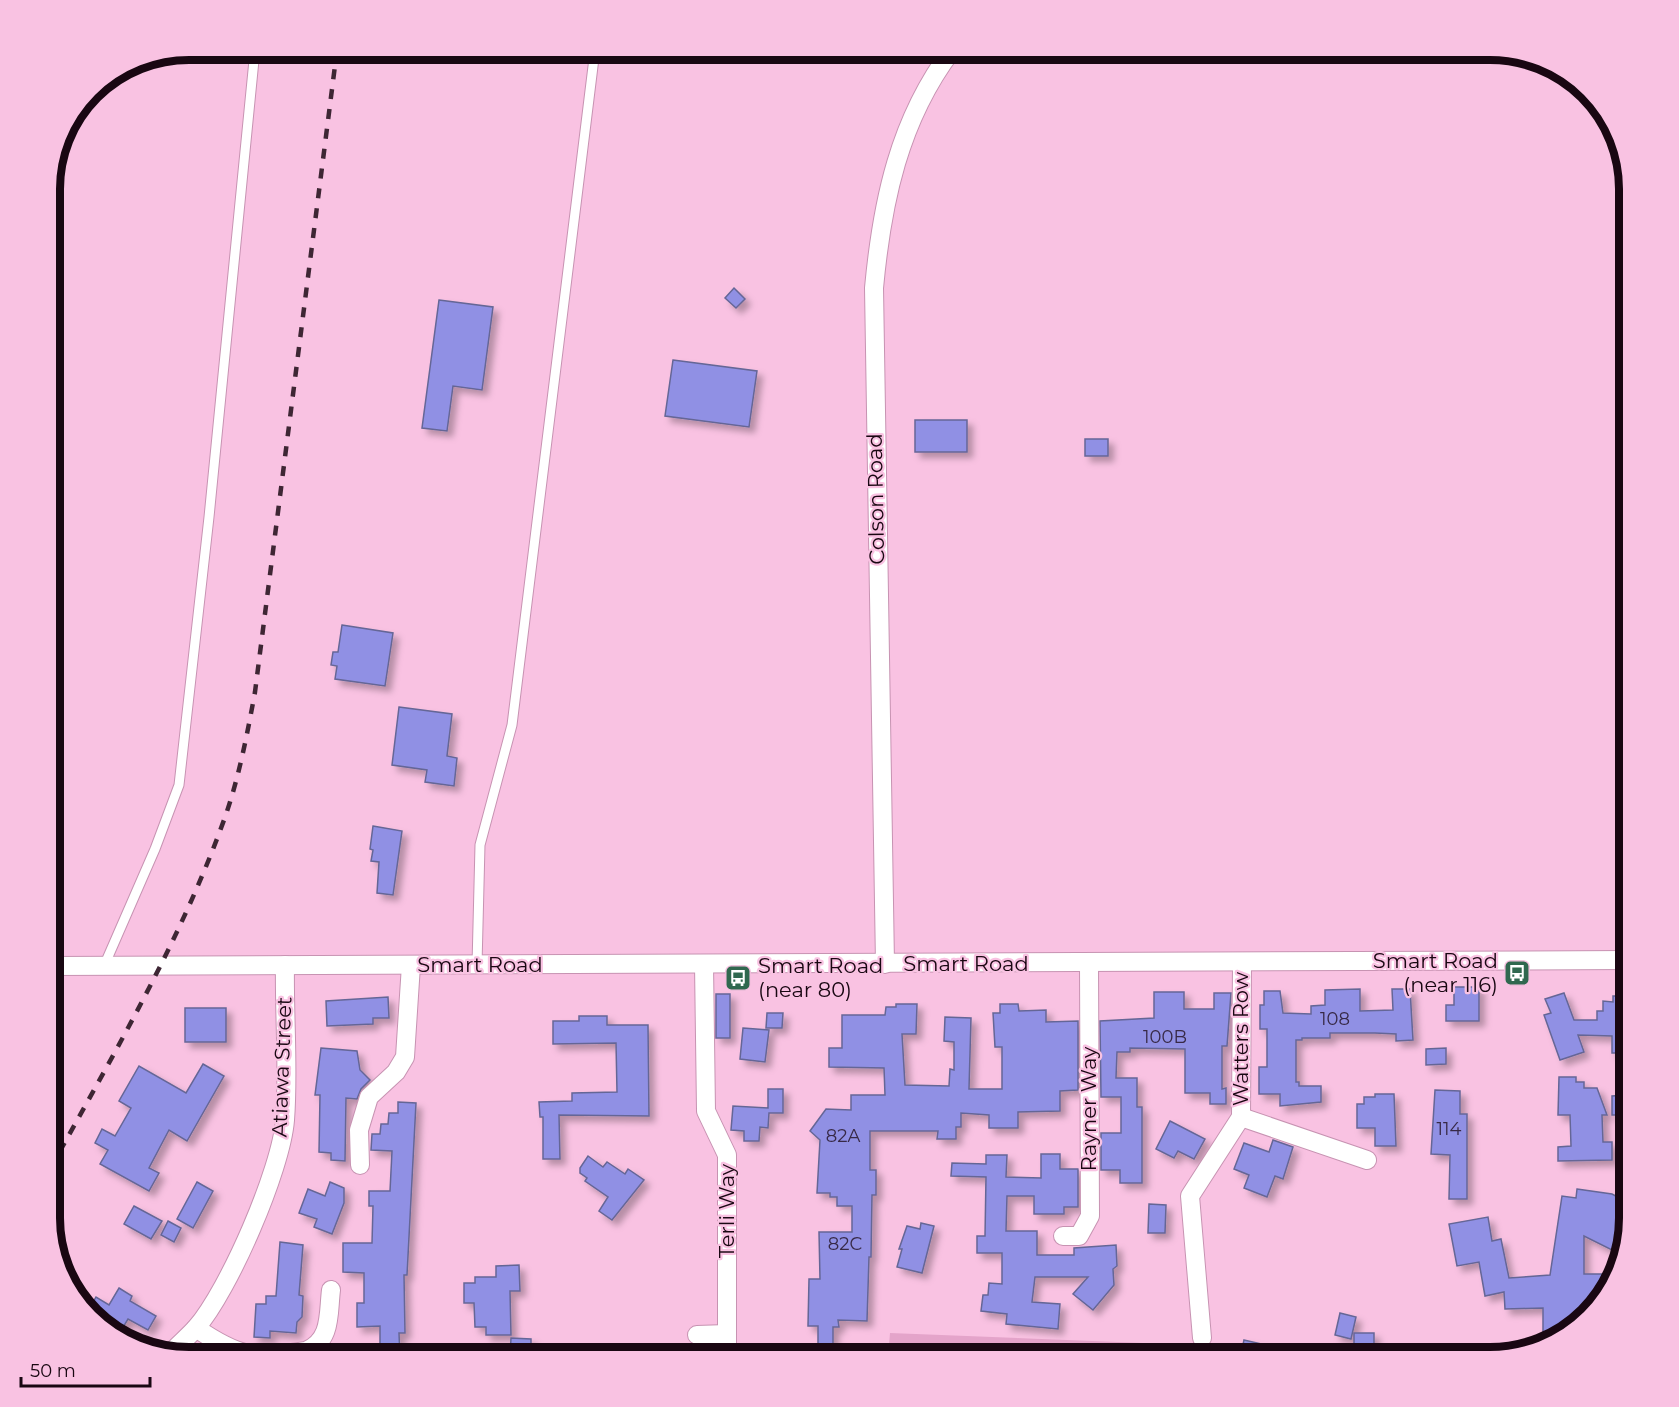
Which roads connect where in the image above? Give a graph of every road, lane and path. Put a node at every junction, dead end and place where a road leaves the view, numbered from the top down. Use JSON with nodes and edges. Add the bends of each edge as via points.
{"nodes":[{"id":1,"x":254,"y":60,"type":"edge"},
{"id":2,"x":594,"y":60,"type":"edge"},
{"id":3,"x":945,"y":60,"type":"edge"},
{"id":4,"x":1619,"y":960,"type":"edge"},
{"id":5,"x":1242,"y":962,"type":"junction"},
{"id":6,"x":1089,"y":963,"type":"junction"},
{"id":7,"x":477,"y":964,"type":"junction"},
{"id":8,"x":704,"y":964,"type":"junction"},
{"id":9,"x":885,"y":964,"type":"junction"},
{"id":10,"x":285,"y":965,"type":"junction"},
{"id":11,"x":60,"y":966,"type":"edge"},
{"id":12,"x":104,"y":966,"type":"junction"},
{"id":13,"x":411,"y":966,"type":"junction"},
{"id":14,"x":1241,"y":1117,"type":"junction"},
{"id":15,"x":1367,"y":1160,"type":"dead end"},
{"id":16,"x":360,"y":1165,"type":"dead end"},
{"id":17,"x":1064,"y":1236,"type":"dead end"},
{"id":18,"x":331,"y":1290,"type":"dead end"},
{"id":19,"x":196,"y":1328,"type":"junction"},
{"id":20,"x":727,"y":1334,"type":"junction"},
{"id":21,"x":697,"y":1335,"type":"dead end"},
{"id":22,"x":1202,"y":1338,"type":"dead end"},
{"id":23,"x":177,"y":1347,"type":"edge"},
{"id":24,"x":224,"y":1347,"type":"edge"},
{"id":25,"x":316,"y":1347,"type":"edge"},
{"id":26,"x":727,"y":1347,"type":"edge"}],
"edges":[{"from":1,"to":12,"type":"lane","via":[[179,785]]},
{"from":2,"to":7,"type":"lane","via":[[512,724],[480,845]]},
{"from":3,"to":9,"type":"street","name":"Colson Road","via":[[924,93],[896,160],[885,201],[874,288]]},
{"from":4,"to":5,"type":"street","name":"Smart Road"},
{"from":5,"to":6,"type":"street","name":"Smart Road"},
{"from":5,"to":14,"type":"street","name":"Watters Row"},
{"from":6,"to":9,"type":"street","name":"Smart Road"},
{"from":6,"to":17,"type":"street","name":"Rayner Way","via":[[1090,1216],[1079,1236]]},
{"from":7,"to":8,"type":"street","name":"Smart Road"},
{"from":7,"to":13,"type":"street","name":"Smart Road"},
{"from":8,"to":9,"type":"street","name":"Smart Road"},
{"from":8,"to":20,"type":"street","name":"Terli Way","via":[[706,1111],[727,1155]]},
{"from":10,"to":12,"type":"street","name":"Smart Road"},
{"from":10,"to":13,"type":"street","name":"Smart Road"},
{"from":10,"to":19,"type":"street","name":"Atiawa Street","via":[[285,1120],[280,1146],[249,1232],[226,1280]]},
{"from":11,"to":12,"type":"street","name":"Smart Road"},
{"from":13,"to":16,"type":"street","via":[[405,1057],[396,1072],[369,1097],[358,1130]]},
{"from":14,"to":15,"type":"street","name":"Watters Row"},
{"from":14,"to":22,"type":"street","name":"Watters Row","via":[[1190,1196]]},
{"from":18,"to":25,"type":"street","via":[[327,1334]]},
{"from":19,"to":23,"type":"street","name":"Atiawa Street"},
{"from":19,"to":24,"type":"street"},
{"from":20,"to":21,"type":"street"},
{"from":20,"to":26,"type":"street","name":"Terli Way"}]}
